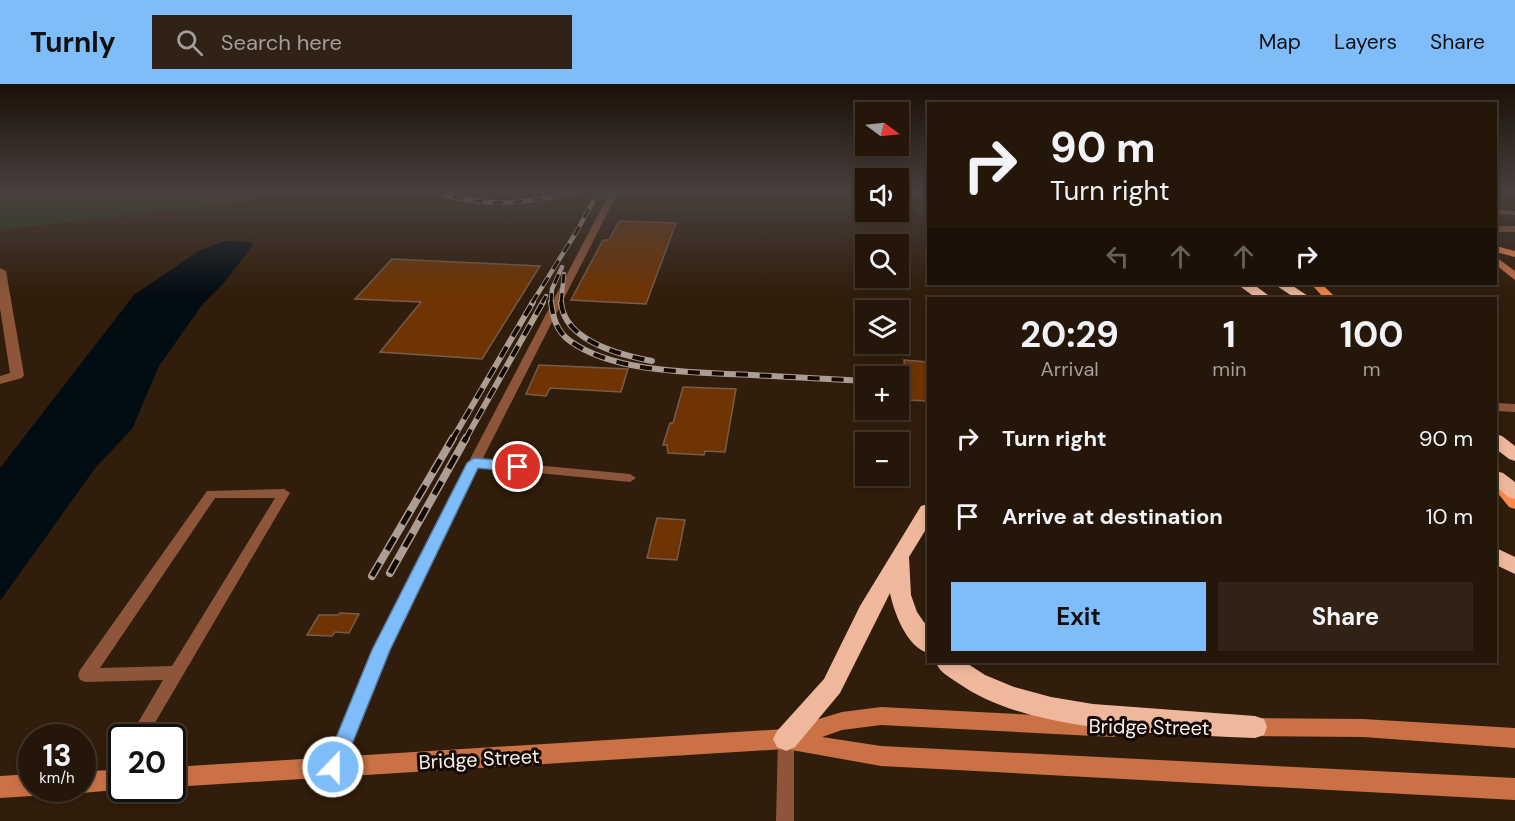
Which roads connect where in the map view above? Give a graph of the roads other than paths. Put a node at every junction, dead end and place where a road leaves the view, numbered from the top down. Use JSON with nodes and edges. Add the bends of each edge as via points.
{"nodes":[{"id":1,"x":596,"y":226,"type":"edge"},
{"id":2,"x":1497,"y":229,"type":"edge"},
{"id":3,"x":1515,"y":229,"type":"edge"},
{"id":4,"x":1497,"y":239,"type":"edge"},
{"id":5,"x":1515,"y":244,"type":"edge"},
{"id":6,"x":1497,"y":249,"type":"edge"},
{"id":7,"x":1515,"y":255,"type":"edge"},
{"id":8,"x":1497,"y":261,"type":"edge"},
{"id":9,"x":0,"y":271,"type":"edge"},
{"id":10,"x":1515,"y":277,"type":"edge"},
{"id":11,"x":1246,"y":285,"type":"edge"},
{"id":12,"x":1283,"y":285,"type":"edge"},
{"id":13,"x":1317,"y":285,"type":"edge"},
{"id":14,"x":1264,"y":297,"type":"edge"},
{"id":15,"x":1302,"y":297,"type":"edge"},
{"id":16,"x":1329,"y":297,"type":"edge"},
{"id":17,"x":0,"y":380,"type":"edge"},
{"id":18,"x":1497,"y":407,"type":"edge"},
{"id":19,"x":1515,"y":408,"type":"edge"},
{"id":20,"x":1497,"y":441,"type":"edge"},
{"id":21,"x":1515,"y":455,"type":"edge"},
{"id":22,"x":474,"y":463,"type":"junction"},
{"id":23,"x":630,"y":478,"type":"dead end"},
{"id":24,"x":1497,"y":478,"type":"edge"},
{"id":25,"x":1497,"y":483,"type":"edge"},
{"id":26,"x":1515,"y":492,"type":"edge"},
{"id":27,"x":1515,"y":503,"type":"edge"},
{"id":28,"x":927,"y":513,"type":"edge"},
{"id":29,"x":901,"y":553,"type":"junction"},
{"id":30,"x":1497,"y":557,"type":"edge"},
{"id":31,"x":1515,"y":566,"type":"edge"},
{"id":32,"x":927,"y":643,"type":"edge"},
{"id":33,"x":948,"y":663,"type":"edge"},
{"id":34,"x":176,"y":674,"type":"junction"},
{"id":35,"x":146,"y":724,"type":"edge"},
{"id":36,"x":1255,"y":727,"type":"junction"},
{"id":37,"x":1515,"y":736,"type":"edge"},
{"id":38,"x":786,"y":739,"type":"junction"},
{"id":39,"x":333,"y":767,"type":"junction"},
{"id":40,"x":186,"y":776,"type":"edge"},
{"id":41,"x":1515,"y":789,"type":"edge"},
{"id":42,"x":785,"y":821,"type":"edge"}],
"edges":[{"from":1,"to":22,"type":"lane"},
{"from":2,"to":3,"type":"street"},
{"from":4,"to":5,"type":"main road"},
{"from":6,"to":7,"type":"main road"},
{"from":8,"to":10,"type":"main road"},
{"from":9,"to":17,"type":"street","via":[[17,375]]},
{"from":11,"to":14,"type":"highway"},
{"from":12,"to":15,"type":"highway"},
{"from":13,"to":16,"type":"main road"},
{"from":18,"to":19,"type":"street"},
{"from":20,"to":21,"type":"highway"},
{"from":22,"to":23,"type":"lane"},
{"from":22,"to":39,"type":"lane","via":[[381,650]]},
{"from":24,"to":26,"type":"highway"},
{"from":25,"to":27,"type":"main road"},
{"from":28,"to":29,"type":"highway"},
{"from":29,"to":32,"type":"highway","via":[[898,578],[904,612]]},
{"from":29,"to":38,"type":"highway","via":[[832,686]]},
{"from":30,"to":31,"type":"highway"},
{"from":33,"to":36,"type":"highway","via":[[1001,694],[1060,710],[1135,720]]},
{"from":34,"to":34,"type":"lane","via":[[212,613],[284,493],[212,494],[86,675]]},
{"from":34,"to":35,"type":"lane"},
{"from":36,"to":37,"type":"main road","name":"Bridge Street"},
{"from":36,"to":38,"type":"main road","name":"Bridge Street","via":[[1132,729],[881,716],[842,721]]},
{"from":38,"to":39,"type":"main road","name":"Bridge Street"},
{"from":38,"to":41,"type":"main road","name":"Bridge Street","via":[[881,756]]},
{"from":38,"to":42,"type":"lane"},
{"from":39,"to":40,"type":"main road","name":"Bridge Street"}]}
